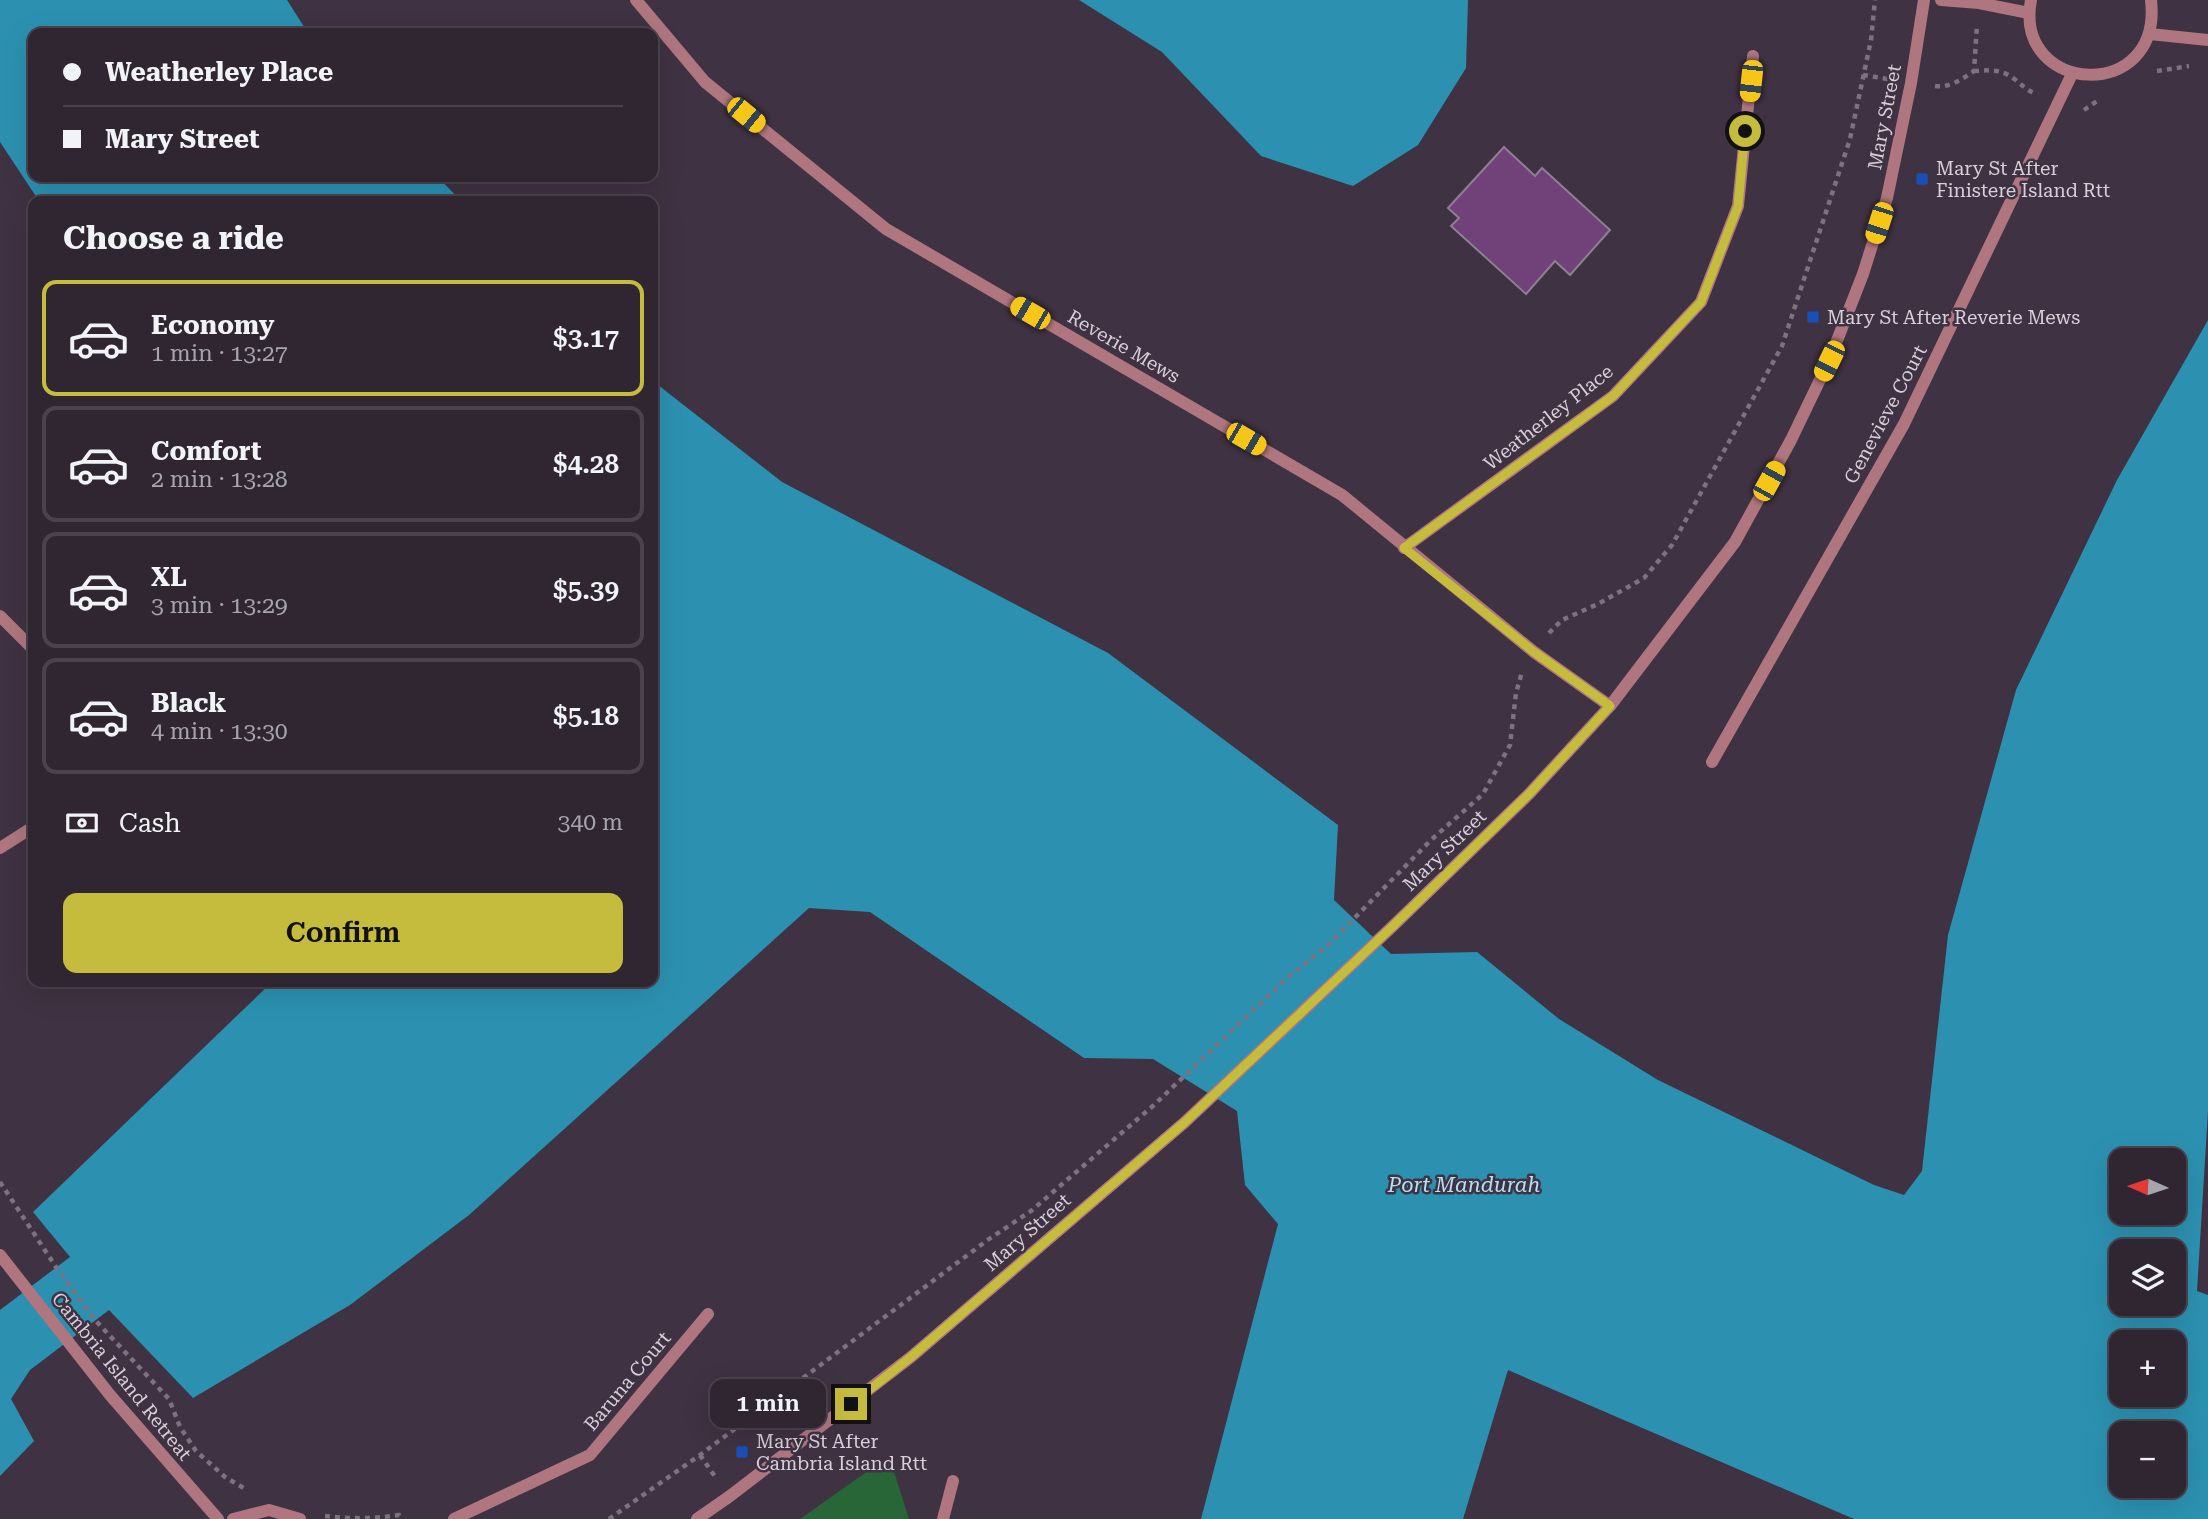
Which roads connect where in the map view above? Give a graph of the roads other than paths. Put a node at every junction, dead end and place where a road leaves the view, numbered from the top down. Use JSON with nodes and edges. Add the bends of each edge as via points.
{"nodes":[{"id":1,"x":636,"y":0,"type":"edge"},
{"id":2,"x":1924,"y":0,"type":"edge"},
{"id":3,"x":1941,"y":0,"type":"edge"},
{"id":4,"x":2151,"y":0,"type":"edge"},
{"id":5,"x":2030,"y":6,"type":"edge"},
{"id":6,"x":2150,"y":34,"type":"junction"},
{"id":7,"x":2208,"y":40,"type":"edge"},
{"id":8,"x":1753,"y":56,"type":"dead end"},
{"id":9,"x":2072,"y":74,"type":"junction"},
{"id":10,"x":1404,"y":548,"type":"junction"},
{"id":11,"x":0,"y":616,"type":"edge"},
{"id":12,"x":28,"y":644,"type":"edge"},
{"id":13,"x":1610,"y":706,"type":"junction"},
{"id":14,"x":1712,"y":762,"type":"dead end"},
{"id":15,"x":28,"y":830,"type":"edge"},
{"id":16,"x":0,"y":848,"type":"edge"},
{"id":17,"x":0,"y":1255,"type":"edge"},
{"id":18,"x":708,"y":1314,"type":"dead end"},
{"id":19,"x":953,"y":1481,"type":"dead end"},
{"id":20,"x":218,"y":1519,"type":"edge"},
{"id":21,"x":233,"y":1519,"type":"edge"},
{"id":22,"x":300,"y":1519,"type":"edge"},
{"id":23,"x":454,"y":1519,"type":"edge"},
{"id":24,"x":697,"y":1519,"type":"edge"},
{"id":25,"x":943,"y":1519,"type":"edge"}],
"edges":[{"from":1,"to":10,"type":"street","name":"Reverie Mews","via":[[705,82],[886,229],[1342,495]]},
{"from":2,"to":13,"type":"street","name":"Mary Street","via":[[1886,198],[1829,361],[1735,542]]},
{"from":3,"to":5,"type":"street"},
{"from":4,"to":6,"type":"street"},
{"from":5,"to":9,"type":"street","via":[[2038,48]]},
{"from":6,"to":7,"type":"street"},
{"from":6,"to":9,"type":"street","via":[[2139,53],[2117,70],[2097,76]]},
{"from":8,"to":10,"type":"street","name":"Weatherley Place","via":[[1738,206],[1701,302],[1613,396]]},
{"from":9,"to":14,"type":"street","name":"Genevieve Court","via":[[1905,425]]},
{"from":10,"to":13,"type":"street","name":"Reverie Mews"},
{"from":11,"to":12,"type":"street"},
{"from":13,"to":24,"type":"street","name":"Mary Street","via":[[1529,794],[1185,1122],[911,1357]]},
{"from":15,"to":16,"type":"street"},
{"from":17,"to":20,"type":"street","name":"Cambria Island Retreat","via":[[110,1395]]},
{"from":18,"to":23,"type":"street","name":"Baruna Court","via":[[590,1455]]},
{"from":19,"to":25,"type":"street"},
{"from":21,"to":22,"type":"street","via":[[269,1510]]}]}
